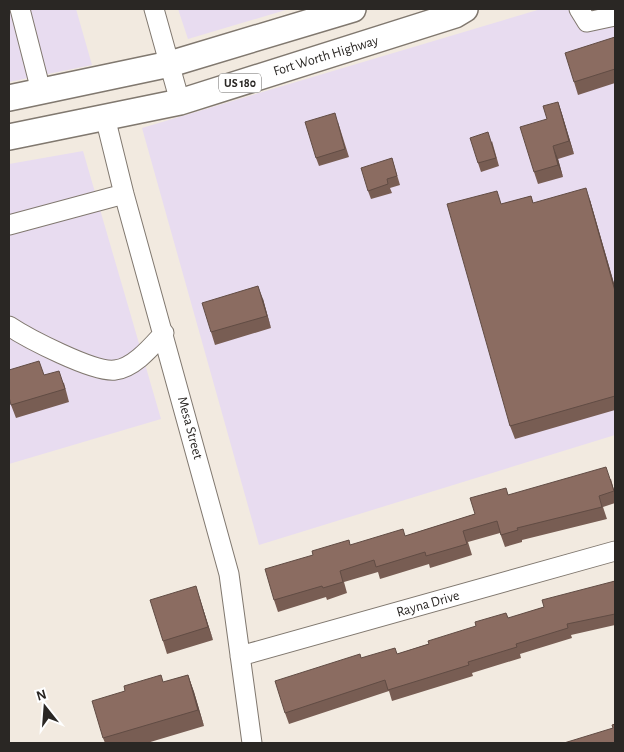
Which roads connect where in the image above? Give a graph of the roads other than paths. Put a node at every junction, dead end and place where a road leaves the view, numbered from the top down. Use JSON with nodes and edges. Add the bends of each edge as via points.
{"nodes":[{"id":1,"x":20,"y":9,"type":"edge"},
{"id":2,"x":154,"y":9,"type":"edge"},
{"id":3,"x":354,"y":9,"type":"edge"},
{"id":4,"x":465,"y":9,"type":"edge"},
{"id":5,"x":579,"y":9,"type":"edge"},
{"id":6,"x":615,"y":16,"type":"edge"},
{"id":7,"x":170,"y":64,"type":"junction"},
{"id":8,"x":41,"y":92,"type":"junction"},
{"id":9,"x":9,"y":98,"type":"edge"},
{"id":10,"x":180,"y":102,"type":"junction"},
{"id":11,"x":105,"y":118,"type":"junction"},
{"id":12,"x":9,"y":137,"type":"edge"},
{"id":13,"x":124,"y":194,"type":"junction"},
{"id":14,"x":9,"y":225,"type":"edge"},
{"id":15,"x":9,"y":326,"type":"edge"},
{"id":16,"x":164,"y":334,"type":"junction"},
{"id":17,"x":615,"y":551,"type":"edge"},
{"id":18,"x":240,"y":656,"type":"junction"},
{"id":19,"x":252,"y":743,"type":"edge"}],
"edges":[{"from":1,"to":8,"type":"street"},
{"from":2,"to":7,"type":"street"},
{"from":3,"to":7,"type":"main road"},
{"from":4,"to":10,"type":"main road","name":"Fort Worth Highway","number":"US 180","via":[[455,15]]},
{"from":5,"to":6,"type":"street","via":[[587,22]]},
{"from":7,"to":8,"type":"main road"},
{"from":7,"to":10,"type":"street"},
{"from":8,"to":9,"type":"main road"},
{"from":10,"to":11,"type":"main road","name":"Fort Worth Highway","number":"US 180"},
{"from":11,"to":12,"type":"main road","name":"Fort Worth Highway","number":"US 180"},
{"from":11,"to":13,"type":"street","name":"Mesa Street"},
{"from":13,"to":14,"type":"street"},
{"from":13,"to":16,"type":"street","name":"Mesa Street"},
{"from":15,"to":16,"type":"street","via":[[66,355],[95,367],[115,370],[140,358]]},
{"from":16,"to":18,"type":"street","name":"Mesa Street","via":[[229,574]]},
{"from":17,"to":18,"type":"street","name":"Rayna Drive"},
{"from":18,"to":19,"type":"street","name":"Mesa Street"}]}
